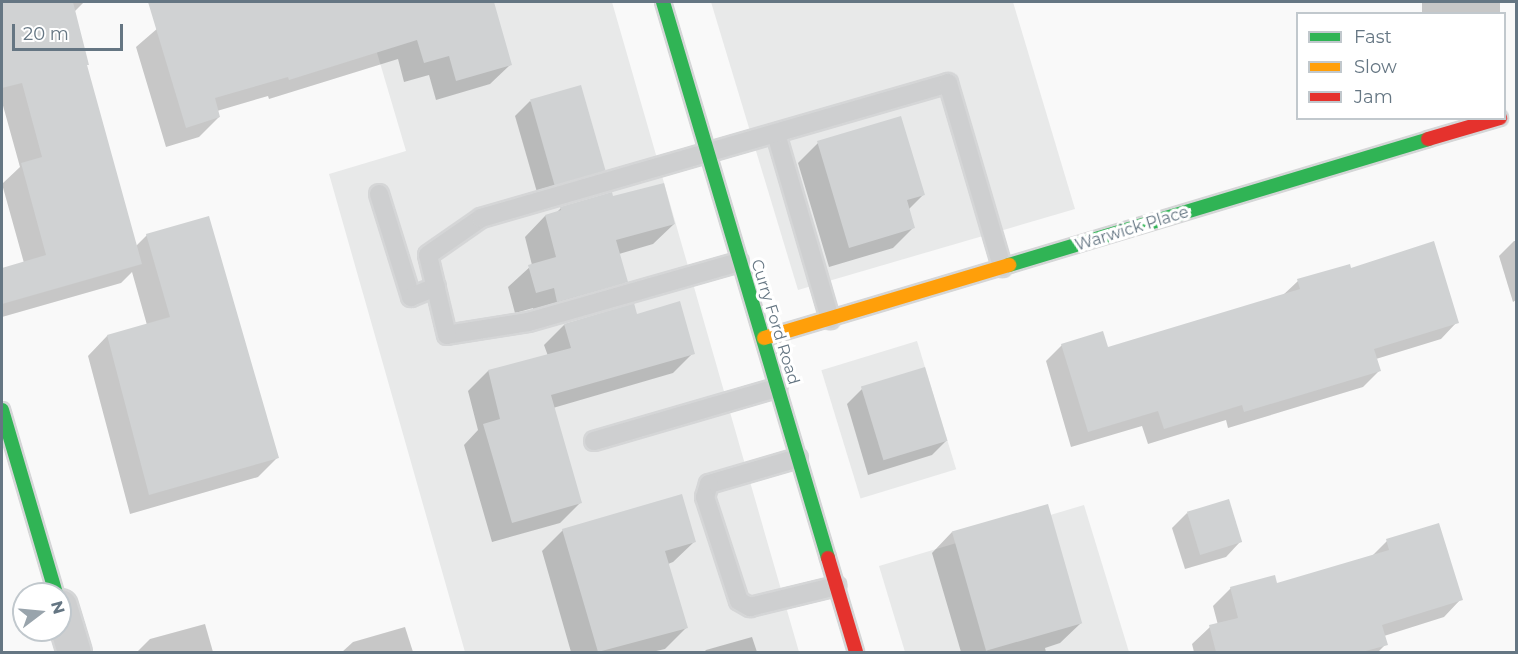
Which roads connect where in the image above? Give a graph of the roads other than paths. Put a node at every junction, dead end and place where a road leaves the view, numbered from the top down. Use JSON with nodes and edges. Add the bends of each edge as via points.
{"nodes":[{"id":1,"x":663,"y":2,"type":"edge"},
{"id":2,"x":1495,"y":120,"type":"edge"},
{"id":3,"x":776,"y":134,"type":"junction"},
{"id":4,"x":709,"y":154,"type":"junction"},
{"id":5,"x":379,"y":194,"type":"dead end"},
{"id":6,"x":739,"y":262,"type":"junction"},
{"id":7,"x":1002,"y":267,"type":"junction"},
{"id":8,"x":436,"y":287,"type":"junction"},
{"id":9,"x":830,"y":319,"type":"junction"},
{"id":10,"x":764,"y":339,"type":"junction"},
{"id":11,"x":777,"y":388,"type":"junction"},
{"id":12,"x":2,"y":410,"type":"edge"},
{"id":13,"x":594,"y":441,"type":"dead end"},
{"id":14,"x":798,"y":458,"type":"junction"},
{"id":15,"x":52,"y":582,"type":"edge"},
{"id":16,"x":836,"y":586,"type":"junction"},
{"id":17,"x":856,"y":652,"type":"edge"}],
"edges":[{"from":1,"to":4,"type":"street","name":"Curry Ford Road"},
{"from":2,"to":7,"type":"street","name":"Warwick Place"},
{"from":3,"to":4,"type":"lane"},
{"from":3,"to":7,"type":"lane","via":[[948,83]]},
{"from":3,"to":9,"type":"lane"},
{"from":4,"to":6,"type":"street","name":"Curry Ford Road"},
{"from":4,"to":8,"type":"lane","via":[[481,218],[428,255]]},
{"from":5,"to":8,"type":"lane","via":[[411,297]]},
{"from":6,"to":8,"type":"lane","via":[[528,322],[447,335]]},
{"from":6,"to":10,"type":"street","name":"Curry Ford Road"},
{"from":7,"to":9,"type":"street","name":"Warwick Place"},
{"from":9,"to":10,"type":"street","name":"Warwick Place"},
{"from":10,"to":11,"type":"street","name":"Curry Ford Road"},
{"from":11,"to":13,"type":"lane"},
{"from":11,"to":14,"type":"street","name":"Curry Ford Road"},
{"from":12,"to":15,"type":"street"},
{"from":14,"to":16,"type":"street","name":"Curry Ford Road"},
{"from":14,"to":16,"type":"lane","via":[[709,484],[705,497],[739,601],[750,607]]},
{"from":16,"to":17,"type":"street","name":"Curry Ford Road"}]}
